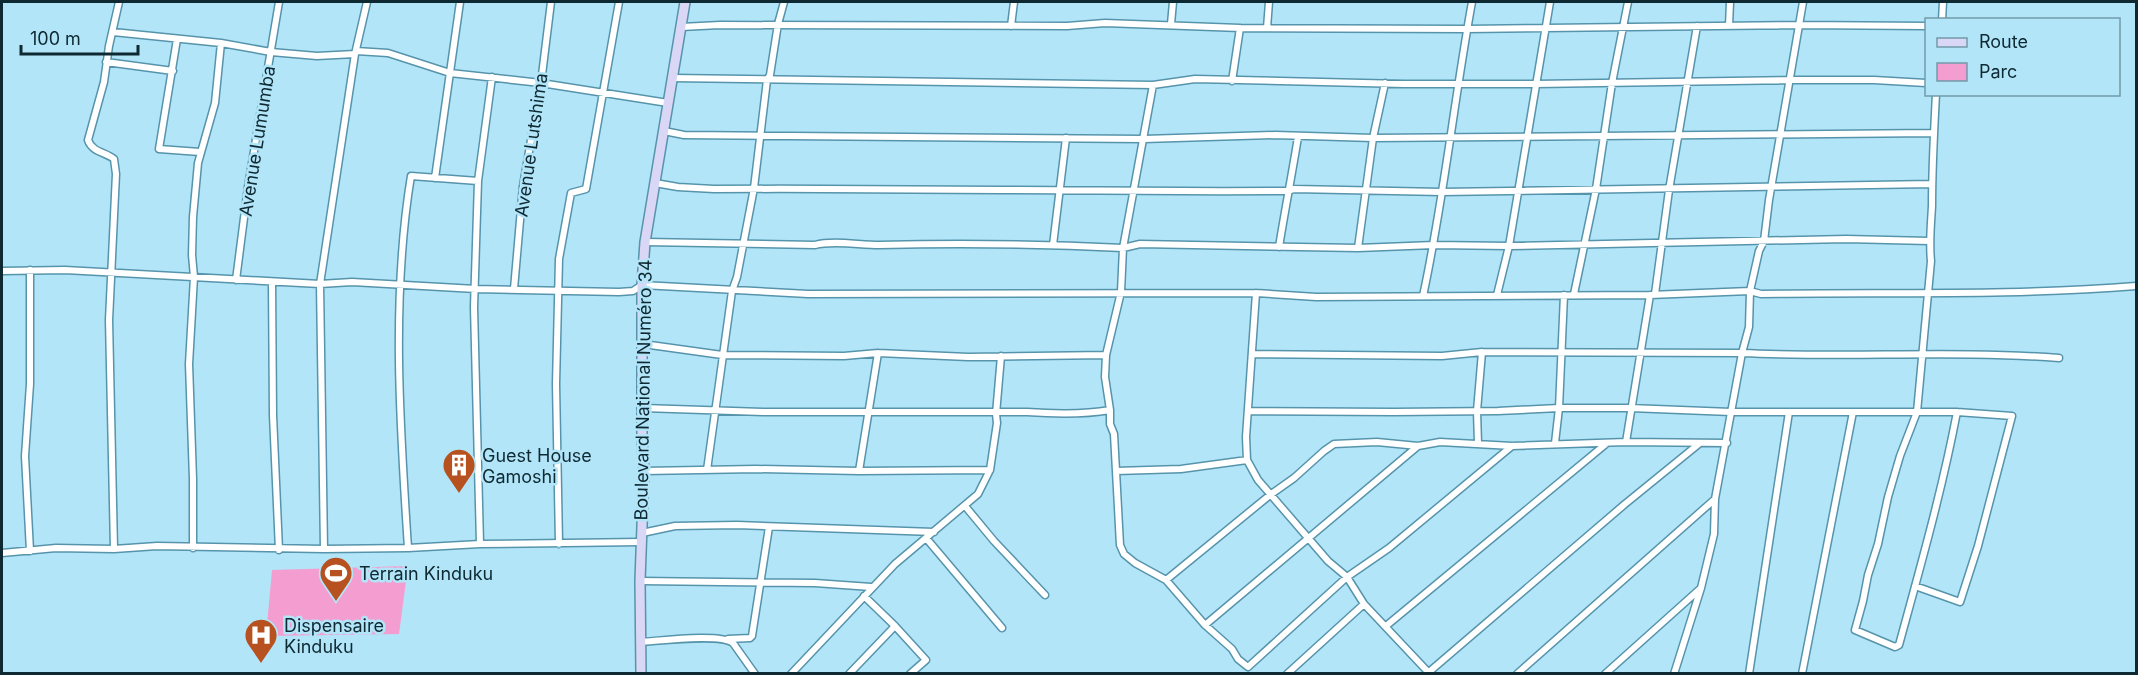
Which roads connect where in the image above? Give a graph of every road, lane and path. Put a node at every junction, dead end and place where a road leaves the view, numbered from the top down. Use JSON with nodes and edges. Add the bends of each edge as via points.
{"nodes":[{"id":1,"x":119,"y":2,"type":"edge"},
{"id":2,"x":279,"y":2,"type":"edge"},
{"id":3,"x":367,"y":2,"type":"edge"},
{"id":4,"x":460,"y":2,"type":"edge"},
{"id":5,"x":551,"y":2,"type":"edge"},
{"id":6,"x":619,"y":2,"type":"edge"},
{"id":7,"x":685,"y":2,"type":"edge"},
{"id":8,"x":784,"y":2,"type":"edge"},
{"id":9,"x":1014,"y":2,"type":"edge"},
{"id":10,"x":1173,"y":2,"type":"edge"},
{"id":11,"x":1269,"y":2,"type":"edge"},
{"id":12,"x":1472,"y":2,"type":"edge"},
{"id":13,"x":1550,"y":2,"type":"edge"},
{"id":14,"x":1628,"y":2,"type":"edge"},
{"id":15,"x":1730,"y":2,"type":"edge"},
{"id":16,"x":1803,"y":2,"type":"edge"},
{"id":17,"x":1943,"y":2,"type":"edge"},
{"id":18,"x":1942,"y":18,"type":"edge"},
{"id":19,"x":778,"y":24,"type":"junction"},
{"id":20,"x":1171,"y":24,"type":"junction"},
{"id":21,"x":1800,"y":24,"type":"junction"},
{"id":22,"x":1011,"y":26,"type":"junction"},
{"id":23,"x":1697,"y":26,"type":"junction"},
{"id":24,"x":1729,"y":26,"type":"junction"},
{"id":25,"x":1925,"y":26,"type":"edge"},
{"id":26,"x":681,"y":27,"type":"junction"},
{"id":27,"x":1624,"y":27,"type":"junction"},
{"id":28,"x":1239,"y":28,"type":"junction"},
{"id":29,"x":1267,"y":28,"type":"junction"},
{"id":30,"x":1546,"y":28,"type":"junction"},
{"id":31,"x":1467,"y":29,"type":"junction"},
{"id":32,"x":113,"y":32,"type":"junction"},
{"id":33,"x":177,"y":39,"type":"junction"},
{"id":34,"x":221,"y":43,"type":"junction"},
{"id":35,"x":271,"y":52,"type":"junction"},
{"id":36,"x":356,"y":52,"type":"junction"},
{"id":37,"x":106,"y":62,"type":"junction"},
{"id":38,"x":172,"y":71,"type":"junction"},
{"id":39,"x":450,"y":73,"type":"junction"},
{"id":40,"x":492,"y":77,"type":"junction"},
{"id":41,"x":672,"y":78,"type":"junction"},
{"id":42,"x":767,"y":80,"type":"junction"},
{"id":43,"x":1791,"y":80,"type":"junction"},
{"id":44,"x":1232,"y":81,"type":"junction"},
{"id":45,"x":1688,"y":81,"type":"junction"},
{"id":46,"x":541,"y":83,"type":"junction"},
{"id":47,"x":1385,"y":83,"type":"junction"},
{"id":48,"x":1612,"y":83,"type":"junction"},
{"id":49,"x":1925,"y":83,"type":"edge"},
{"id":50,"x":1458,"y":84,"type":"junction"},
{"id":51,"x":1536,"y":84,"type":"junction"},
{"id":52,"x":1153,"y":85,"type":"junction"},
{"id":53,"x":603,"y":94,"type":"junction"},
{"id":54,"x":1936,"y":96,"type":"edge"},
{"id":55,"x":669,"y":103,"type":"junction"},
{"id":56,"x":664,"y":131,"type":"junction"},
{"id":57,"x":1934,"y":133,"type":"junction"},
{"id":58,"x":1679,"y":135,"type":"junction"},
{"id":59,"x":1780,"y":135,"type":"junction"},
{"id":60,"x":760,"y":136,"type":"junction"},
{"id":61,"x":1605,"y":136,"type":"junction"},
{"id":62,"x":1298,"y":137,"type":"junction"},
{"id":63,"x":1528,"y":137,"type":"junction"},
{"id":64,"x":1066,"y":138,"type":"junction"},
{"id":65,"x":1373,"y":138,"type":"junction"},
{"id":66,"x":1452,"y":138,"type":"junction"},
{"id":67,"x":1144,"y":139,"type":"junction"},
{"id":68,"x":200,"y":152,"type":"junction"},
{"id":69,"x":435,"y":178,"type":"junction"},
{"id":70,"x":478,"y":181,"type":"junction"},
{"id":71,"x":655,"y":183,"type":"junction"},
{"id":72,"x":1932,"y":184,"type":"junction"},
{"id":73,"x":1771,"y":186,"type":"junction"},
{"id":74,"x":754,"y":189,"type":"junction"},
{"id":75,"x":1596,"y":189,"type":"junction"},
{"id":76,"x":1060,"y":190,"type":"junction"},
{"id":77,"x":1669,"y":190,"type":"junction"},
{"id":78,"x":1134,"y":191,"type":"junction"},
{"id":79,"x":1287,"y":191,"type":"junction"},
{"id":80,"x":1366,"y":191,"type":"junction"},
{"id":81,"x":1518,"y":191,"type":"junction"},
{"id":82,"x":1442,"y":192,"type":"junction"},
{"id":83,"x":1764,"y":241,"type":"junction"},
{"id":84,"x":1929,"y":241,"type":"junction"},
{"id":85,"x":645,"y":242,"type":"junction"},
{"id":86,"x":743,"y":243,"type":"junction"},
{"id":87,"x":1434,"y":244,"type":"junction"},
{"id":88,"x":1583,"y":244,"type":"junction"},
{"id":89,"x":1662,"y":244,"type":"junction"},
{"id":90,"x":1053,"y":245,"type":"junction"},
{"id":91,"x":1509,"y":246,"type":"junction"},
{"id":92,"x":1279,"y":247,"type":"junction"},
{"id":93,"x":1123,"y":248,"type":"junction"},
{"id":94,"x":1358,"y":248,"type":"junction"},
{"id":95,"x":30,"y":270,"type":"junction"},
{"id":96,"x":2,"y":271,"type":"edge"},
{"id":97,"x":112,"y":274,"type":"junction"},
{"id":98,"x":194,"y":277,"type":"junction"},
{"id":99,"x":236,"y":280,"type":"junction"},
{"id":100,"x":273,"y":282,"type":"junction"},
{"id":101,"x":320,"y":284,"type":"junction"},
{"id":102,"x":401,"y":285,"type":"junction"},
{"id":103,"x":642,"y":285,"type":"junction"},
{"id":104,"x":2136,"y":285,"type":"edge"},
{"id":105,"x":476,"y":289,"type":"junction"},
{"id":106,"x":514,"y":289,"type":"junction"},
{"id":107,"x":558,"y":291,"type":"junction"},
{"id":108,"x":732,"y":291,"type":"junction"},
{"id":109,"x":1750,"y":291,"type":"junction"},
{"id":110,"x":1121,"y":292,"type":"junction"},
{"id":111,"x":1256,"y":293,"type":"junction"},
{"id":112,"x":1927,"y":293,"type":"junction"},
{"id":113,"x":1574,"y":294,"type":"junction"},
{"id":114,"x":1497,"y":295,"type":"junction"},
{"id":115,"x":1564,"y":295,"type":"junction"},
{"id":116,"x":1652,"y":295,"type":"junction"},
{"id":117,"x":1423,"y":296,"type":"junction"},
{"id":118,"x":643,"y":344,"type":"junction"},
{"id":119,"x":1482,"y":352,"type":"junction"},
{"id":120,"x":1562,"y":352,"type":"junction"},
{"id":121,"x":878,"y":353,"type":"junction"},
{"id":122,"x":1640,"y":353,"type":"junction"},
{"id":123,"x":1742,"y":353,"type":"junction"},
{"id":124,"x":1253,"y":354,"type":"junction"},
{"id":125,"x":1923,"y":354,"type":"junction"},
{"id":126,"x":1107,"y":355,"type":"junction"},
{"id":127,"x":723,"y":356,"type":"junction"},
{"id":128,"x":1001,"y":356,"type":"junction"},
{"id":129,"x":2059,"y":358,"type":"dead end"},
{"id":130,"x":643,"y":408,"type":"junction"},
{"id":131,"x":1559,"y":408,"type":"junction"},
{"id":132,"x":1630,"y":408,"type":"junction"},
{"id":133,"x":714,"y":410,"type":"junction"},
{"id":134,"x":1110,"y":410,"type":"junction"},
{"id":135,"x":1248,"y":411,"type":"junction"},
{"id":136,"x":1477,"y":411,"type":"junction"},
{"id":137,"x":1731,"y":412,"type":"junction"},
{"id":138,"x":1789,"y":412,"type":"junction"},
{"id":139,"x":1853,"y":412,"type":"junction"},
{"id":140,"x":1917,"y":412,"type":"junction"},
{"id":141,"x":1957,"y":412,"type":"junction"},
{"id":142,"x":867,"y":413,"type":"junction"},
{"id":143,"x":996,"y":414,"type":"junction"},
{"id":144,"x":1607,"y":442,"type":"junction"},
{"id":145,"x":1626,"y":442,"type":"junction"},
{"id":146,"x":1700,"y":442,"type":"junction"},
{"id":147,"x":1555,"y":443,"type":"junction"},
{"id":148,"x":1727,"y":443,"type":"junction"},
{"id":149,"x":1478,"y":444,"type":"junction"},
{"id":150,"x":1418,"y":446,"type":"junction"},
{"id":151,"x":1512,"y":446,"type":"junction"},
{"id":152,"x":1247,"y":460,"type":"junction"},
{"id":153,"x":707,"y":470,"type":"junction"},
{"id":154,"x":990,"y":470,"type":"junction"},
{"id":155,"x":644,"y":471,"type":"junction"},
{"id":156,"x":859,"y":471,"type":"junction"},
{"id":157,"x":1116,"y":471,"type":"junction"},
{"id":158,"x":1270,"y":495,"type":"junction"},
{"id":159,"x":1715,"y":499,"type":"junction"},
{"id":160,"x":965,"y":506,"type":"junction"},
{"id":161,"x":769,"y":527,"type":"junction"},
{"id":162,"x":934,"y":532,"type":"junction"},
{"id":163,"x":642,"y":537,"type":"junction"},
{"id":164,"x":1309,"y":537,"type":"junction"},
{"id":165,"x":926,"y":538,"type":"junction"},
{"id":166,"x":480,"y":544,"type":"junction"},
{"id":167,"x":559,"y":544,"type":"junction"},
{"id":168,"x":193,"y":548,"type":"junction"},
{"id":169,"x":408,"y":548,"type":"junction"},
{"id":170,"x":114,"y":549,"type":"junction"},
{"id":171,"x":324,"y":549,"type":"junction"},
{"id":172,"x":279,"y":550,"type":"junction"},
{"id":173,"x":30,"y":551,"type":"junction"},
{"id":174,"x":2,"y":553,"type":"edge"},
{"id":175,"x":1347,"y":577,"type":"junction"},
{"id":176,"x":1166,"y":580,"type":"junction"},
{"id":177,"x":640,"y":581,"type":"junction"},
{"id":178,"x":759,"y":584,"type":"junction"},
{"id":179,"x":1915,"y":586,"type":"junction"},
{"id":180,"x":871,"y":587,"type":"junction"},
{"id":181,"x":1701,"y":588,"type":"junction"},
{"id":182,"x":1045,"y":595,"type":"dead end"},
{"id":183,"x":864,"y":596,"type":"junction"},
{"id":184,"x":1364,"y":603,"type":"junction"},
{"id":185,"x":1205,"y":624,"type":"junction"},
{"id":186,"x":895,"y":626,"type":"junction"},
{"id":187,"x":1386,"y":626,"type":"junction"},
{"id":188,"x":1002,"y":628,"type":"dead end"},
{"id":189,"x":728,"y":639,"type":"junction"},
{"id":190,"x":641,"y":642,"type":"junction"},
{"id":191,"x":1429,"y":673,"type":"edge"},
{"id":192,"x":641,"y":674,"type":"edge"},
{"id":193,"x":755,"y":674,"type":"edge"},
{"id":194,"x":791,"y":674,"type":"edge"},
{"id":195,"x":849,"y":674,"type":"edge"},
{"id":196,"x":910,"y":674,"type":"edge"},
{"id":197,"x":1287,"y":674,"type":"edge"},
{"id":198,"x":1517,"y":674,"type":"edge"},
{"id":199,"x":1605,"y":674,"type":"edge"},
{"id":200,"x":1674,"y":674,"type":"edge"},
{"id":201,"x":1749,"y":674,"type":"edge"},
{"id":202,"x":1802,"y":674,"type":"edge"}],
"edges":[{"from":1,"to":32,"type":"street"},
{"from":2,"to":35,"type":"street","name":"Avenue Lumumba"},
{"from":3,"to":36,"type":"street"},
{"from":4,"to":39,"type":"street"},
{"from":5,"to":46,"type":"street","name":"Avenue Lutshima"},
{"from":6,"to":53,"type":"street"},
{"from":7,"to":26,"type":"main road","name":"Boulevard National Numéro 34"},
{"from":8,"to":19,"type":"street"},
{"from":9,"to":22,"type":"street"},
{"from":10,"to":20,"type":"street"},
{"from":11,"to":29,"type":"street"},
{"from":12,"to":31,"type":"street"},
{"from":13,"to":30,"type":"street"},
{"from":14,"to":27,"type":"street"},
{"from":15,"to":24,"type":"street"},
{"from":16,"to":21,"type":"street"},
{"from":17,"to":18,"type":"street"},
{"from":19,"to":22,"type":"street"},
{"from":19,"to":26,"type":"street"},
{"from":19,"to":42,"type":"street"},
{"from":20,"to":22,"type":"street"},
{"from":20,"to":28,"type":"street"},
{"from":21,"to":24,"type":"street"},
{"from":21,"to":25,"type":"street"},
{"from":21,"to":43,"type":"street"},
{"from":23,"to":24,"type":"street"},
{"from":23,"to":27,"type":"street"},
{"from":23,"to":45,"type":"street"},
{"from":26,"to":41,"type":"main road","name":"Boulevard National Numéro 34"},
{"from":27,"to":30,"type":"street"},
{"from":27,"to":48,"type":"street"},
{"from":28,"to":29,"type":"street"},
{"from":28,"to":44,"type":"street"},
{"from":29,"to":31,"type":"street"},
{"from":30,"to":31,"type":"street"},
{"from":30,"to":51,"type":"street"},
{"from":31,"to":50,"type":"street"},
{"from":32,"to":33,"type":"street"},
{"from":32,"to":37,"type":"street"},
{"from":33,"to":34,"type":"street"},
{"from":33,"to":38,"type":"street"},
{"from":34,"to":35,"type":"street"},
{"from":34,"to":68,"type":"street","via":[[215,103]]},
{"from":35,"to":36,"type":"street","via":[[317,56]]},
{"from":35,"to":99,"type":"street","name":"Avenue Lumumba"},
{"from":36,"to":39,"type":"street","via":[[388,53]]},
{"from":36,"to":101,"type":"street"},
{"from":37,"to":38,"type":"street"},
{"from":37,"to":97,"type":"street","via":[[88,140],[89,145],[114,159]]},
{"from":38,"to":68,"type":"street","via":[[159,148]]},
{"from":39,"to":40,"type":"street"},
{"from":39,"to":69,"type":"street"},
{"from":40,"to":46,"type":"street"},
{"from":40,"to":70,"type":"street"},
{"from":41,"to":42,"type":"street"},
{"from":41,"to":55,"type":"main road","name":"Boulevard National Numéro 34"},
{"from":42,"to":52,"type":"street"},
{"from":42,"to":60,"type":"street"},
{"from":43,"to":45,"type":"street"},
{"from":43,"to":49,"type":"street"},
{"from":43,"to":59,"type":"street"},
{"from":44,"to":47,"type":"street"},
{"from":44,"to":52,"type":"street","via":[[1195,79]]},
{"from":45,"to":48,"type":"street"},
{"from":45,"to":58,"type":"street"},
{"from":46,"to":53,"type":"street"},
{"from":46,"to":106,"type":"street","name":"Avenue Lutshima","via":[[523,186]]},
{"from":47,"to":50,"type":"street"},
{"from":47,"to":65,"type":"street"},
{"from":48,"to":51,"type":"street"},
{"from":48,"to":61,"type":"street"},
{"from":50,"to":51,"type":"street"},
{"from":50,"to":66,"type":"street"},
{"from":51,"to":63,"type":"street"},
{"from":52,"to":67,"type":"street"},
{"from":53,"to":55,"type":"street"},
{"from":53,"to":107,"type":"street","via":[[586,189],[571,193],[559,259]]},
{"from":54,"to":57,"type":"street"},
{"from":55,"to":56,"type":"main road","name":"Boulevard National Numéro 34"},
{"from":56,"to":60,"type":"street"},
{"from":56,"to":71,"type":"main road","name":"Boulevard National Numéro 34"},
{"from":57,"to":59,"type":"street"},
{"from":57,"to":72,"type":"street"},
{"from":58,"to":59,"type":"street"},
{"from":58,"to":61,"type":"street"},
{"from":58,"to":77,"type":"street"},
{"from":59,"to":73,"type":"street"},
{"from":60,"to":64,"type":"street"},
{"from":60,"to":74,"type":"street"},
{"from":61,"to":63,"type":"street"},
{"from":61,"to":75,"type":"street"},
{"from":62,"to":65,"type":"street"},
{"from":62,"to":67,"type":"street"},
{"from":62,"to":79,"type":"street"},
{"from":63,"to":66,"type":"street"},
{"from":63,"to":81,"type":"street"},
{"from":64,"to":67,"type":"street"},
{"from":64,"to":76,"type":"street"},
{"from":65,"to":66,"type":"street"},
{"from":65,"to":80,"type":"street"},
{"from":66,"to":82,"type":"street"},
{"from":67,"to":78,"type":"street"},
{"from":68,"to":98,"type":"street","via":[[193,217]]},
{"from":69,"to":70,"type":"street"},
{"from":69,"to":102,"type":"street","via":[[411,176],[404,217]]},
{"from":70,"to":105,"type":"street"},
{"from":71,"to":74,"type":"street"},
{"from":71,"to":85,"type":"main road","name":"Boulevard National Numéro 34"},
{"from":72,"to":73,"type":"street"},
{"from":72,"to":84,"type":"street"},
{"from":73,"to":77,"type":"street"},
{"from":73,"to":83,"type":"street"},
{"from":74,"to":76,"type":"street"},
{"from":74,"to":86,"type":"street"},
{"from":75,"to":77,"type":"street"},
{"from":75,"to":81,"type":"street"},
{"from":75,"to":88,"type":"street"},
{"from":76,"to":78,"type":"street"},
{"from":76,"to":90,"type":"street"},
{"from":77,"to":89,"type":"street"},
{"from":78,"to":79,"type":"street"},
{"from":78,"to":93,"type":"street"},
{"from":79,"to":80,"type":"street"},
{"from":79,"to":92,"type":"street"},
{"from":80,"to":82,"type":"street"},
{"from":80,"to":94,"type":"street"},
{"from":81,"to":82,"type":"street"},
{"from":81,"to":91,"type":"street"},
{"from":82,"to":87,"type":"street"},
{"from":83,"to":84,"type":"street"},
{"from":83,"to":89,"type":"street"},
{"from":83,"to":109,"type":"street"},
{"from":84,"to":112,"type":"street"},
{"from":85,"to":86,"type":"street"},
{"from":85,"to":103,"type":"main road","name":"Boulevard National Numéro 34"},
{"from":86,"to":90,"type":"street"},
{"from":86,"to":108,"type":"street"},
{"from":87,"to":91,"type":"street"},
{"from":87,"to":94,"type":"street"},
{"from":87,"to":117,"type":"street"},
{"from":88,"to":89,"type":"street"},
{"from":88,"to":91,"type":"street"},
{"from":88,"to":113,"type":"street"},
{"from":89,"to":116,"type":"street"},
{"from":90,"to":93,"type":"street"},
{"from":91,"to":114,"type":"street"},
{"from":92,"to":93,"type":"street","via":[[1140,244]]},
{"from":92,"to":94,"type":"street"},
{"from":93,"to":110,"type":"street"},
{"from":95,"to":96,"type":"street"},
{"from":95,"to":97,"type":"street"},
{"from":95,"to":173,"type":"street","via":[[30,384],[25,456]]},
{"from":97,"to":98,"type":"street"},
{"from":97,"to":170,"type":"street","via":[[109,320]]},
{"from":98,"to":99,"type":"street"},
{"from":98,"to":168,"type":"street","via":[[189,364]]},
{"from":99,"to":100,"type":"street"},
{"from":100,"to":101,"type":"street"},
{"from":100,"to":172,"type":"street"},
{"from":101,"to":102,"type":"street"},
{"from":101,"to":171,"type":"street"},
{"from":102,"to":105,"type":"street"},
{"from":102,"to":169,"type":"street","via":[[400,403]]},
{"from":103,"to":107,"type":"street","via":[[633,291],[619,292]]},
{"from":103,"to":108,"type":"street"},
{"from":103,"to":118,"type":"main road","name":"Boulevard National Numéro 34"},
{"from":104,"to":112,"type":"street"},
{"from":105,"to":106,"type":"street"},
{"from":105,"to":166,"type":"street"},
{"from":106,"to":107,"type":"street"},
{"from":107,"to":167,"type":"street"},
{"from":108,"to":110,"type":"street","via":[[1005,295]]},
{"from":108,"to":127,"type":"street"},
{"from":109,"to":112,"type":"street"},
{"from":109,"to":116,"type":"street"},
{"from":109,"to":123,"type":"street","via":[[1749,327]]},
{"from":110,"to":111,"type":"street"},
{"from":110,"to":126,"type":"street"},
{"from":111,"to":117,"type":"street"},
{"from":111,"to":124,"type":"street"},
{"from":112,"to":125,"type":"street"},
{"from":113,"to":115,"type":"street"},
{"from":113,"to":116,"type":"street"},
{"from":114,"to":115,"type":"street"},
{"from":114,"to":117,"type":"street"},
{"from":115,"to":120,"type":"street"},
{"from":116,"to":122,"type":"street"},
{"from":118,"to":127,"type":"street"},
{"from":118,"to":130,"type":"main road","name":"Boulevard National Numéro 34"},
{"from":119,"to":120,"type":"street"},
{"from":119,"to":124,"type":"street","via":[[1442,356]]},
{"from":119,"to":136,"type":"street"},
{"from":120,"to":122,"type":"street"},
{"from":120,"to":131,"type":"street"},
{"from":121,"to":127,"type":"street"},
{"from":121,"to":128,"type":"street"},
{"from":121,"to":142,"type":"street"},
{"from":122,"to":123,"type":"street"},
{"from":122,"to":132,"type":"street"},
{"from":123,"to":125,"type":"street"},
{"from":123,"to":137,"type":"street"},
{"from":124,"to":135,"type":"street"},
{"from":125,"to":129,"type":"street"},
{"from":125,"to":140,"type":"street"},
{"from":126,"to":128,"type":"street"},
{"from":126,"to":134,"type":"street","via":[[1105,377]]},
{"from":127,"to":133,"type":"street"},
{"from":128,"to":143,"type":"street"},
{"from":130,"to":133,"type":"street"},
{"from":130,"to":155,"type":"main road","name":"Boulevard National Numéro 34"},
{"from":131,"to":132,"type":"street"},
{"from":131,"to":136,"type":"street"},
{"from":131,"to":147,"type":"street"},
{"from":132,"to":137,"type":"street"},
{"from":132,"to":145,"type":"street"},
{"from":133,"to":142,"type":"street"},
{"from":133,"to":153,"type":"street"},
{"from":134,"to":143,"type":"street","via":[[1078,415]]},
{"from":134,"to":157,"type":"street"},
{"from":135,"to":136,"type":"street"},
{"from":135,"to":152,"type":"street"},
{"from":136,"to":149,"type":"street"},
{"from":137,"to":138,"type":"street"},
{"from":137,"to":148,"type":"street"},
{"from":138,"to":139,"type":"street"},
{"from":138,"to":201,"type":"street"},
{"from":139,"to":140,"type":"street"},
{"from":139,"to":202,"type":"street"},
{"from":140,"to":141,"type":"street"},
{"from":140,"to":179,"type":"street","via":[[1888,497],[1855,630],[1897,647]]},
{"from":141,"to":179,"type":"street"},
{"from":141,"to":179,"type":"street","via":[[2012,416],[1960,602]]},
{"from":142,"to":143,"type":"street"},
{"from":142,"to":156,"type":"street"},
{"from":143,"to":154,"type":"street"},
{"from":144,"to":145,"type":"street"},
{"from":144,"to":147,"type":"street"},
{"from":144,"to":187,"type":"street"},
{"from":145,"to":146,"type":"street"},
{"from":146,"to":148,"type":"street"},
{"from":146,"to":191,"type":"street"},
{"from":147,"to":151,"type":"street"},
{"from":148,"to":159,"type":"street"},
{"from":149,"to":150,"type":"street","via":[[1440,442]]},
{"from":149,"to":151,"type":"street"},
{"from":150,"to":158,"type":"street","via":[[1377,442],[1334,444]]},
{"from":150,"to":164,"type":"street"},
{"from":151,"to":175,"type":"street","via":[[1389,548]]},
{"from":152,"to":157,"type":"street","via":[[1182,469]]},
{"from":152,"to":158,"type":"street"},
{"from":153,"to":155,"type":"street"},
{"from":153,"to":156,"type":"street"},
{"from":154,"to":156,"type":"street"},
{"from":154,"to":160,"type":"street","via":[[978,494]]},
{"from":155,"to":163,"type":"main road","name":"Boulevard National Numéro 34"},
{"from":157,"to":176,"type":"street","via":[[1120,545],[1124,554]]},
{"from":158,"to":164,"type":"street"},
{"from":158,"to":176,"type":"street"},
{"from":159,"to":181,"type":"street","via":[[1714,534]]},
{"from":159,"to":198,"type":"street"},
{"from":160,"to":162,"type":"street"},
{"from":160,"to":182,"type":"street"},
{"from":161,"to":162,"type":"street"},
{"from":161,"to":163,"type":"street","via":[[675,526]]},
{"from":161,"to":178,"type":"street"},
{"from":162,"to":165,"type":"street"},
{"from":163,"to":167,"type":"street"},
{"from":163,"to":177,"type":"main road","name":"Boulevard National Numéro 34"},
{"from":164,"to":175,"type":"street"},
{"from":164,"to":185,"type":"street"},
{"from":165,"to":180,"type":"street"},
{"from":165,"to":188,"type":"street"},
{"from":166,"to":167,"type":"street"},
{"from":166,"to":169,"type":"street"},
{"from":168,"to":170,"type":"street"},
{"from":168,"to":172,"type":"street"},
{"from":169,"to":171,"type":"street"},
{"from":170,"to":173,"type":"street"},
{"from":171,"to":172,"type":"street"},
{"from":173,"to":174,"type":"street"},
{"from":175,"to":184,"type":"street"},
{"from":175,"to":185,"type":"street","via":[[1248,667]]},
{"from":176,"to":185,"type":"street"},
{"from":177,"to":178,"type":"street"},
{"from":177,"to":190,"type":"main road","name":"Boulevard National Numéro 34"},
{"from":178,"to":180,"type":"street"},
{"from":178,"to":189,"type":"street","via":[[752,636]]},
{"from":180,"to":183,"type":"street"},
{"from":181,"to":199,"type":"street"},
{"from":181,"to":200,"type":"street"},
{"from":183,"to":186,"type":"street"},
{"from":183,"to":194,"type":"street"},
{"from":184,"to":187,"type":"street"},
{"from":184,"to":197,"type":"street"},
{"from":186,"to":195,"type":"street"},
{"from":186,"to":196,"type":"street","via":[[926,660]]},
{"from":187,"to":191,"type":"street"},
{"from":189,"to":190,"type":"street"},
{"from":189,"to":193,"type":"street"},
{"from":190,"to":192,"type":"main road","name":"Boulevard National Numéro 34"}]}
